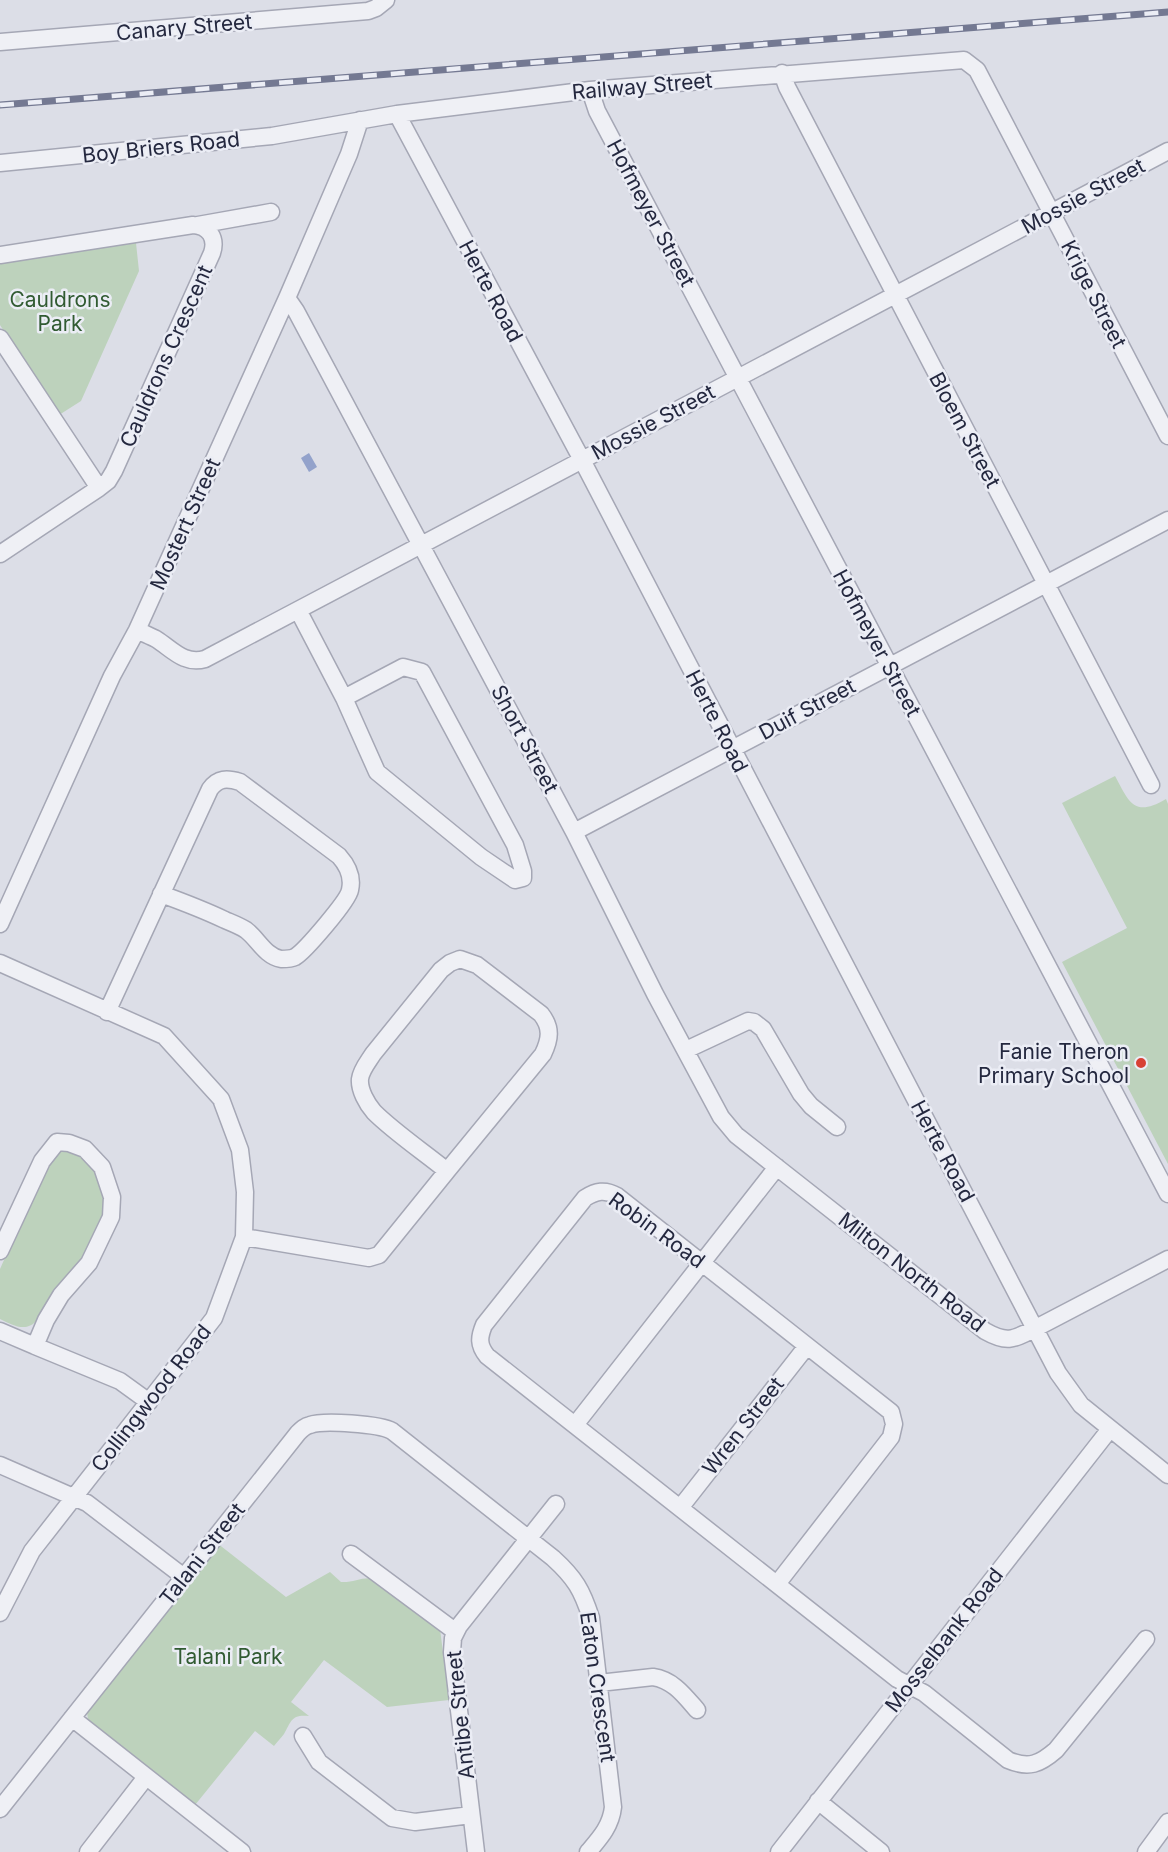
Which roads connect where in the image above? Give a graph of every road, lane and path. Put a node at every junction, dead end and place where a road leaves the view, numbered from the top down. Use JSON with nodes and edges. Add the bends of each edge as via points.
{"nodes":[{"id":1,"x":386,"y":0,"type":"edge"},
{"id":2,"x":0,"y":42,"type":"edge"},
{"id":3,"x":964,"y":60,"type":"joint"},
{"id":4,"x":782,"y":73,"type":"junction"},
{"id":5,"x":590,"y":90,"type":"junction"},
{"id":6,"x":397,"y":114,"type":"junction"},
{"id":7,"x":360,"y":120,"type":"junction"},
{"id":8,"x":321,"y":128,"type":"joint"},
{"id":9,"x":1168,"y":150,"type":"edge"},
{"id":10,"x":0,"y":163,"type":"edge"},
{"id":11,"x":271,"y":212,"type":"dead end"},
{"id":12,"x":1052,"y":212,"type":"junction"},
{"id":13,"x":198,"y":225,"type":"junction"},
{"id":14,"x":0,"y":255,"type":"edge"},
{"id":15,"x":895,"y":295,"type":"junction"},
{"id":16,"x":287,"y":298,"type":"junction"},
{"id":17,"x":0,"y":338,"type":"edge"},
{"id":18,"x":737,"y":378,"type":"junction"},
{"id":19,"x":1168,"y":436,"type":"edge"},
{"id":20,"x":582,"y":460,"type":"junction"},
{"id":21,"x":99,"y":488,"type":"junction"},
{"id":22,"x":1168,"y":520,"type":"edge"},
{"id":23,"x":421,"y":545,"type":"junction"},
{"id":24,"x":0,"y":554,"type":"edge"},
{"id":25,"x":1046,"y":584,"type":"junction"},
{"id":26,"x":298,"y":610,"type":"junction"},
{"id":27,"x":137,"y":630,"type":"junction"},
{"id":28,"x":889,"y":666,"type":"junction"},
{"id":29,"x":344,"y":698,"type":"junction"},
{"id":30,"x":731,"y":749,"type":"junction"},
{"id":31,"x":1151,"y":785,"type":"dead end"},
{"id":32,"x":574,"y":832,"type":"junction"},
{"id":33,"x":161,"y":894,"type":"junction"},
{"id":34,"x":0,"y":924,"type":"edge"},
{"id":35,"x":0,"y":963,"type":"edge"},
{"id":36,"x":107,"y":1012,"type":"junction"},
{"id":37,"x":686,"y":1050,"type":"junction"},
{"id":38,"x":837,"y":1127,"type":"dead end"},
{"id":39,"x":777,"y":1167,"type":"junction"},
{"id":40,"x":447,"y":1171,"type":"junction"},
{"id":41,"x":1168,"y":1194,"type":"edge"},
{"id":42,"x":244,"y":1237,"type":"junction"},
{"id":43,"x":0,"y":1251,"type":"edge"},
{"id":44,"x":1168,"y":1259,"type":"edge"},
{"id":45,"x":702,"y":1263,"type":"junction"},
{"id":46,"x":1036,"y":1328,"type":"junction"},
{"id":47,"x":0,"y":1331,"type":"edge"},
{"id":48,"x":35,"y":1346,"type":"junction"},
{"id":49,"x":807,"y":1346,"type":"junction"},
{"id":50,"x":149,"y":1402,"type":"junction"},
{"id":51,"x":575,"y":1425,"type":"junction"},
{"id":52,"x":1110,"y":1429,"type":"junction"},
{"id":53,"x":0,"y":1465,"type":"edge"},
{"id":54,"x":1168,"y":1475,"type":"edge"},
{"id":55,"x":74,"y":1497,"type":"junction"},
{"id":56,"x":556,"y":1504,"type":"dead end"},
{"id":57,"x":680,"y":1508,"type":"junction"},
{"id":58,"x":528,"y":1539,"type":"junction"},
{"id":59,"x":351,"y":1554,"type":"dead end"},
{"id":60,"x":184,"y":1577,"type":"junction"},
{"id":61,"x":777,"y":1584,"type":"junction"},
{"id":62,"x":1,"y":1610,"type":"edge"},
{"id":63,"x":456,"y":1632,"type":"junction"},
{"id":64,"x":1146,"y":1638,"type":"dead end"},
{"id":65,"x":599,"y":1683,"type":"junction"},
{"id":66,"x":909,"y":1686,"type":"junction"},
{"id":67,"x":697,"y":1710,"type":"dead end"},
{"id":68,"x":72,"y":1718,"type":"junction"},
{"id":69,"x":303,"y":1736,"type":"dead end"},
{"id":70,"x":146,"y":1777,"type":"junction"},
{"id":71,"x":818,"y":1801,"type":"junction"},
{"id":72,"x":0,"y":1809,"type":"edge"},
{"id":73,"x":471,"y":1815,"type":"junction"},
{"id":74,"x":1168,"y":1822,"type":"edge"},
{"id":75,"x":88,"y":1852,"type":"edge"},
{"id":76,"x":242,"y":1852,"type":"edge"},
{"id":77,"x":476,"y":1852,"type":"edge"},
{"id":78,"x":588,"y":1852,"type":"edge"},
{"id":79,"x":779,"y":1852,"type":"edge"},
{"id":80,"x":881,"y":1852,"type":"edge"},
{"id":81,"x":1146,"y":1852,"type":"edge"}],
"edges":[{"from":1,"to":2,"type":"street","name":"Canary Street","via":[[368,11]]},
{"from":3,"to":4,"type":"street","name":"Railway Street"},
{"from":3,"to":12,"type":"street","name":"Krige Street","via":[[977,70]]},
{"from":4,"to":5,"type":"street","name":"Railway Street"},
{"from":4,"to":15,"type":"street","name":"Bloem Street"},
{"from":5,"to":6,"type":"street","name":"Railway Street"},
{"from":5,"to":18,"type":"street","name":"Hofmeyer Street","via":[[597,111]]},
{"from":6,"to":7,"type":"street","name":"Railway Street"},
{"from":6,"to":20,"type":"street","name":"Herte Road"},
{"from":7,"to":8,"type":"street","name":"Railway Street"},
{"from":7,"to":16,"type":"street","name":"Mostert Street","via":[[350,154]]},
{"from":8,"to":10,"type":"street","name":"Boy Briers Road"},
{"from":9,"to":12,"type":"street","name":"Mossie Street"},
{"from":11,"to":13,"type":"street"},
{"from":12,"to":15,"type":"street","name":"Mossie Street"},
{"from":12,"to":19,"type":"street","name":"Krige Street"},
{"from":13,"to":14,"type":"street"},
{"from":13,"to":21,"type":"street","name":"Cauldrons Crescent","via":[[212,236],[212,253],[114,471]]},
{"from":15,"to":18,"type":"street","name":"Mossie Street"},
{"from":15,"to":25,"type":"street","name":"Bloem Street"},
{"from":16,"to":23,"type":"street","name":"Short Street"},
{"from":16,"to":27,"type":"street","name":"Mostert Street"},
{"from":17,"to":21,"type":"street"},
{"from":18,"to":20,"type":"street","name":"Mossie Street"},
{"from":18,"to":28,"type":"street","name":"Hofmeyer Street"},
{"from":20,"to":23,"type":"street","name":"Mossie Street"},
{"from":20,"to":30,"type":"street","name":"Herte Road"},
{"from":21,"to":24,"type":"street","name":"Cauldrons Crescent"},
{"from":22,"to":25,"type":"street","name":"Duif Street"},
{"from":23,"to":26,"type":"street","name":"Mossie Street"},
{"from":23,"to":32,"type":"street","name":"Short Street"},
{"from":25,"to":28,"type":"street","name":"Duif Street"},
{"from":25,"to":31,"type":"street","name":"Bloem Street"},
{"from":26,"to":27,"type":"street","name":"Mossie Street","via":[[199,660],[183,658]]},
{"from":26,"to":29,"type":"street"},
{"from":27,"to":34,"type":"street","name":"Mostert Street","via":[[112,676]]},
{"from":28,"to":30,"type":"street","name":"Duif Street"},
{"from":28,"to":41,"type":"street","name":"Hofmeyer Street"},
{"from":29,"to":29,"type":"street","via":[[403,667],[422,672],[514,845],[523,878],[515,879],[481,857],[377,772]]},
{"from":30,"to":32,"type":"street","name":"Duif Street"},
{"from":30,"to":46,"type":"street","name":"Herte Road"},
{"from":32,"to":37,"type":"street","name":"Short Street"},
{"from":33,"to":33,"type":"street","via":[[210,789],[214,783],[227,779],[240,782],[339,856],[351,877],[345,902],[306,947],[289,959],[267,952],[245,929]]},
{"from":33,"to":36,"type":"street"},
{"from":35,"to":36,"type":"street","name":"Collingwood Road"},
{"from":36,"to":42,"type":"street","name":"Collingwood Road","via":[[164,1036],[221,1099],[240,1150],[245,1192]]},
{"from":37,"to":38,"type":"street","via":[[748,1021],[754,1022],[763,1029],[801,1094]]},
{"from":37,"to":39,"type":"street","name":"Short Street","via":[[721,1118]]},
{"from":39,"to":45,"type":"street"},
{"from":39,"to":46,"type":"street","name":"Milton North Road","via":[[985,1331],[1008,1340]]},
{"from":40,"to":40,"type":"street","via":[[543,1054],[550,1037],[541,1014],[477,965],[460,959],[441,970],[373,1054],[360,1078],[365,1099],[374,1112]]},
{"from":40,"to":42,"type":"street","via":[[379,1255],[369,1258]]},
{"from":42,"to":50,"type":"street","name":"Collingwood Road","via":[[213,1318]]},
{"from":43,"to":48,"type":"street","via":[[42,1161],[57,1142],[85,1149],[102,1167],[112,1197],[111,1217],[89,1263],[61,1295]]},
{"from":44,"to":46,"type":"street","name":"Milton North Road"},
{"from":45,"to":49,"type":"street","name":"Robin Road"},
{"from":45,"to":51,"type":"street"},
{"from":45,"to":51,"type":"street","name":"Robin Road","via":[[617,1196],[594,1192],[585,1198],[484,1325],[480,1345],[487,1356]]},
{"from":46,"to":52,"type":"street","via":[[1074,1397]]},
{"from":47,"to":48,"type":"street"},
{"from":48,"to":50,"type":"street","via":[[120,1381]]},
{"from":49,"to":57,"type":"street","name":"Wren Street"},
{"from":49,"to":61,"type":"street","name":"Robin Road","via":[[886,1407],[894,1419],[894,1430]]},
{"from":50,"to":55,"type":"street","name":"Collingwood Road"},
{"from":51,"to":57,"type":"street","name":"Robin Road"},
{"from":52,"to":54,"type":"street"},
{"from":52,"to":66,"type":"street","name":"Mosselbank Road"},
{"from":53,"to":55,"type":"street"},
{"from":55,"to":60,"type":"street"},
{"from":55,"to":62,"type":"street","name":"Collingwood Road","via":[[32,1551]]},
{"from":56,"to":58,"type":"street","name":"Antibe Street"},
{"from":57,"to":61,"type":"street","name":"Robin Road"},
{"from":58,"to":60,"type":"street","name":"Talani Street","via":[[387,1428],[314,1424],[298,1433]]},
{"from":58,"to":63,"type":"street","name":"Antibe Street"},
{"from":58,"to":65,"type":"street","name":"Eaton Crescent","via":[[568,1571],[582,1592],[591,1618]]},
{"from":59,"to":63,"type":"street"},
{"from":60,"to":68,"type":"street","name":"Talani Street"},
{"from":61,"to":66,"type":"street","name":"Robin Road"},
{"from":63,"to":73,"type":"street","name":"Antibe Street","via":[[452,1652]]},
{"from":64,"to":66,"type":"street","name":"Robin Road","via":[[1056,1750],[1036,1764],[1008,1760]]},
{"from":65,"to":67,"type":"street","via":[[662,1678]]},
{"from":65,"to":78,"type":"street","name":"Eaton Crescent","via":[[613,1807],[606,1830]]},
{"from":66,"to":71,"type":"street","name":"Mosselbank Road"},
{"from":68,"to":70,"type":"street"},
{"from":68,"to":72,"type":"street","name":"Talani Street"},
{"from":69,"to":73,"type":"street","via":[[319,1762],[392,1818],[415,1822]]},
{"from":70,"to":75,"type":"street"},
{"from":70,"to":76,"type":"street"},
{"from":71,"to":79,"type":"street","name":"Mosselbank Road"},
{"from":71,"to":80,"type":"street"},
{"from":73,"to":77,"type":"street","name":"Antibe Street"},
{"from":74,"to":81,"type":"street"}]}
